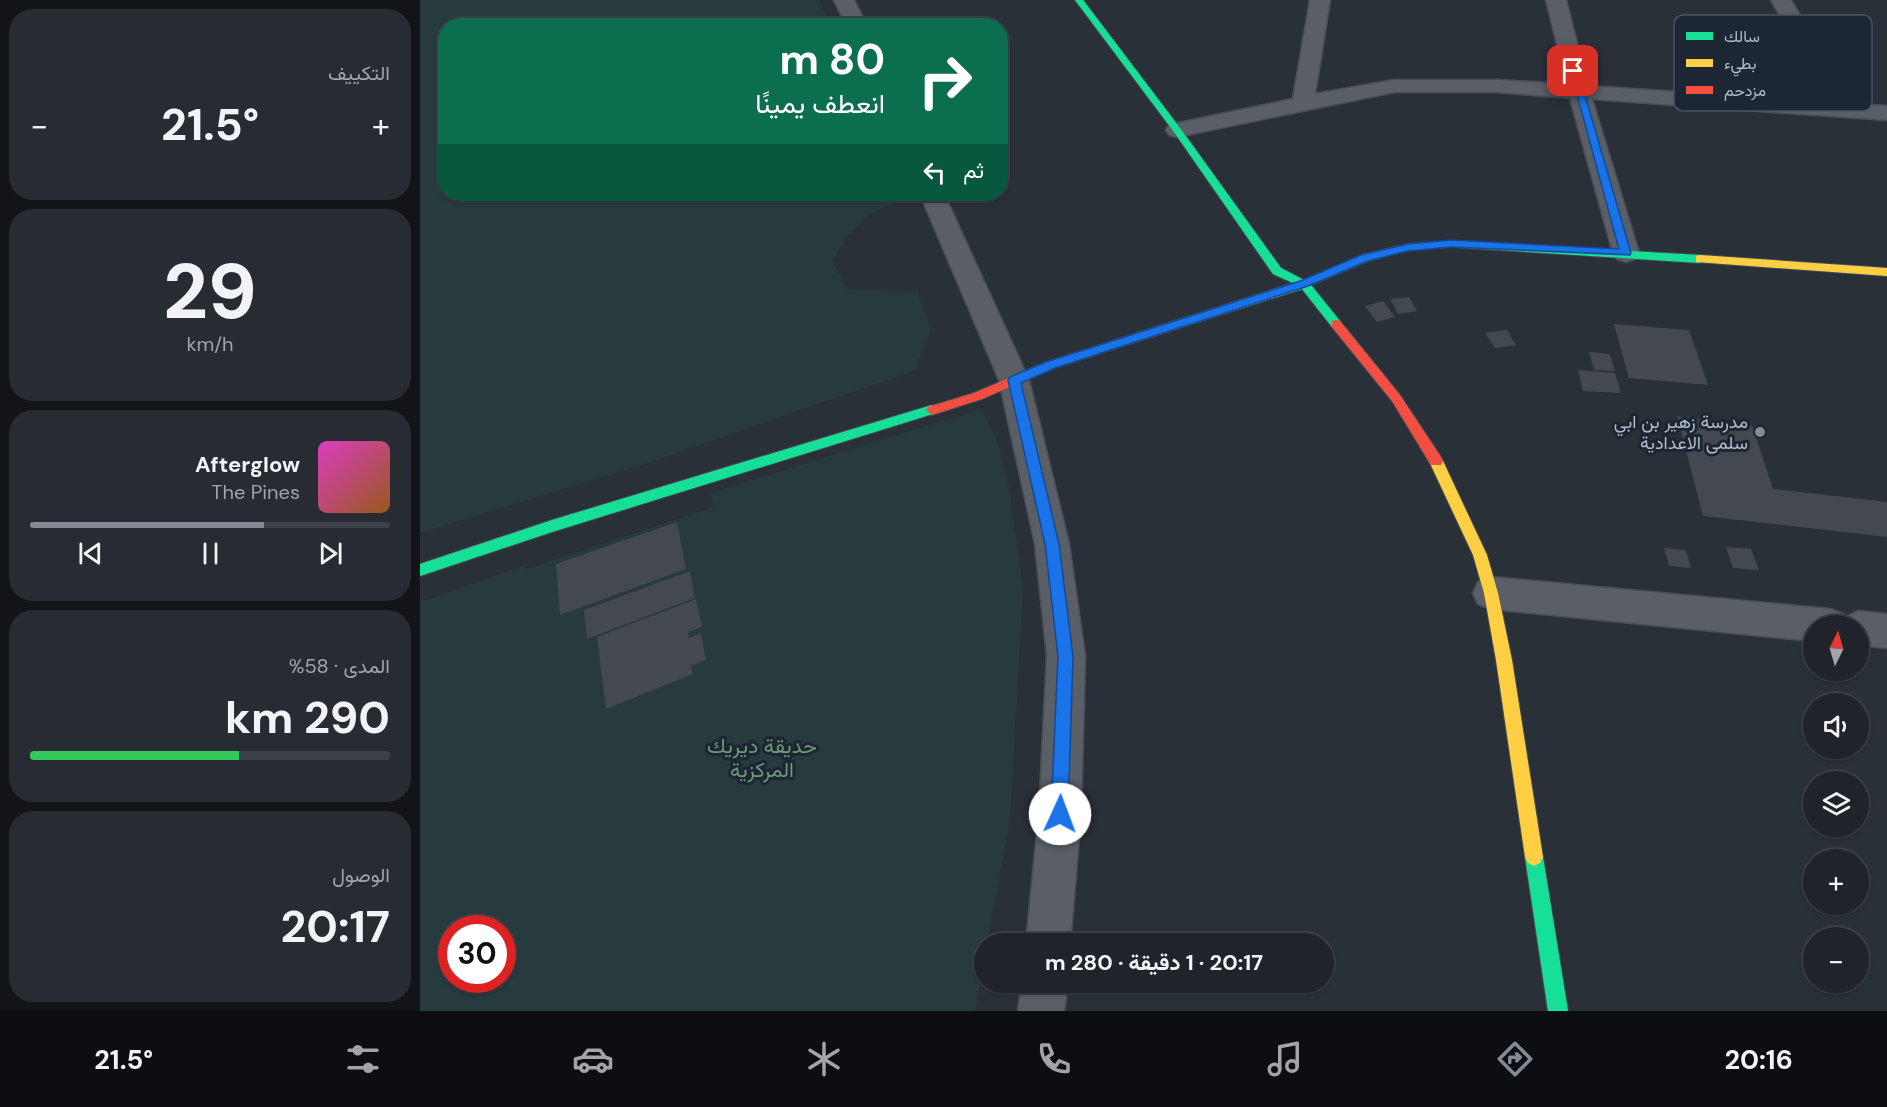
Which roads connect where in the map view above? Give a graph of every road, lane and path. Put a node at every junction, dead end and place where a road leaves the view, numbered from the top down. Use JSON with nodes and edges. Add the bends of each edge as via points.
{"nodes":[{"id":1,"x":844,"y":0,"type":"edge"},
{"id":2,"x":1079,"y":0,"type":"edge"},
{"id":3,"x":1320,"y":0,"type":"edge"},
{"id":4,"x":1556,"y":0,"type":"edge"},
{"id":5,"x":1781,"y":0,"type":"edge"},
{"id":6,"x":1790,"y":15,"type":"edge"},
{"id":7,"x":853,"y":18,"type":"edge"},
{"id":8,"x":1579,"y":91,"type":"junction"},
{"id":9,"x":1674,"y":98,"type":"edge"},
{"id":10,"x":1303,"y":104,"type":"junction"},
{"id":11,"x":1858,"y":111,"type":"edge"},
{"id":12,"x":1887,"y":113,"type":"edge"},
{"id":13,"x":1177,"y":130,"type":"junction"},
{"id":14,"x":935,"y":201,"type":"edge"},
{"id":15,"x":1626,"y":253,"type":"junction"},
{"id":16,"x":1887,"y":272,"type":"edge"},
{"id":17,"x":1304,"y":284,"type":"junction"},
{"id":18,"x":1014,"y":380,"type":"junction"},
{"id":19,"x":420,"y":570,"type":"edge"},
{"id":20,"x":1491,"y":593,"type":"junction"},
{"id":21,"x":1803,"y":623,"type":"edge"},
{"id":22,"x":1049,"y":933,"type":"edge"},
{"id":23,"x":1043,"y":993,"type":"edge"},
{"id":24,"x":1041,"y":1011,"type":"edge"},
{"id":25,"x":1558,"y":1011,"type":"edge"}],
"edges":[{"from":1,"to":7,"type":"street"},
{"from":2,"to":13,"type":"street"},
{"from":3,"to":10,"type":"street"},
{"from":4,"to":8,"type":"street"},
{"from":5,"to":6,"type":"street"},
{"from":8,"to":9,"type":"street"},
{"from":8,"to":10,"type":"street","via":[[1394,86]]},
{"from":8,"to":15,"type":"street"},
{"from":10,"to":13,"type":"street"},
{"from":11,"to":12,"type":"street"},
{"from":13,"to":17,"type":"street","via":[[1277,271]]},
{"from":14,"to":18,"type":"street"},
{"from":15,"to":16,"type":"street"},
{"from":15,"to":17,"type":"street","via":[[1451,244],[1408,247],[1365,258]]},
{"from":17,"to":18,"type":"street"},
{"from":17,"to":20,"type":"street","via":[[1396,398],[1435,460],[1480,555]]},
{"from":18,"to":19,"type":"street","via":[[978,396]]},
{"from":18,"to":22,"type":"street","via":[[1052,544],[1066,656],[1060,814]]},
{"from":20,"to":21,"type":"street"},
{"from":20,"to":25,"type":"street"},
{"from":23,"to":24,"type":"street"}]}
